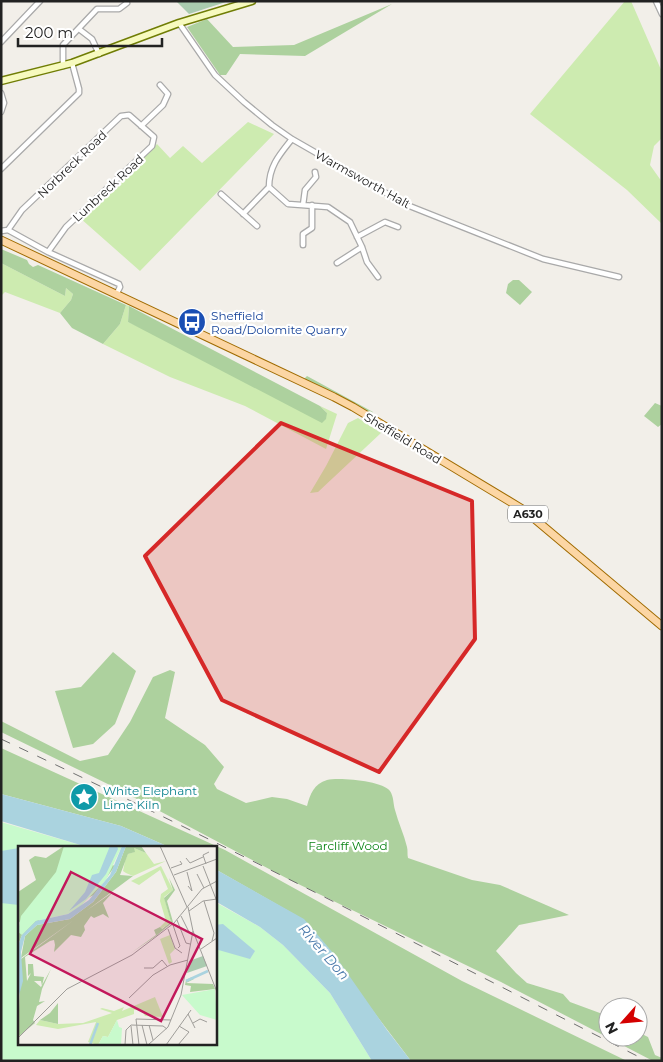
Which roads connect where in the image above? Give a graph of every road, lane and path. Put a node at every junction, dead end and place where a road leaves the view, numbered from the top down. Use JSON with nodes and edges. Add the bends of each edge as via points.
{"nodes":[{"id":1,"x":40,"y":1,"type":"edge"},
{"id":2,"x":252,"y":1,"type":"edge"},
{"id":3,"x":656,"y":1,"type":"edge"},
{"id":4,"x":127,"y":3,"type":"dead end"},
{"id":5,"x":662,"y":14,"type":"edge"},
{"id":6,"x":179,"y":23,"type":"junction"},
{"id":7,"x":78,"y":29,"type":"junction"},
{"id":8,"x":1,"y":42,"type":"edge"},
{"id":9,"x":99,"y":54,"type":"junction"},
{"id":10,"x":72,"y":64,"type":"junction"},
{"id":11,"x":63,"y":66,"type":"junction"},
{"id":12,"x":1,"y":81,"type":"edge"},
{"id":13,"x":160,"y":85,"type":"dead end"},
{"id":14,"x":1,"y":93,"type":"edge"},
{"id":15,"x":1,"y":112,"type":"edge"},
{"id":16,"x":141,"y":126,"type":"junction"},
{"id":17,"x":292,"y":139,"type":"junction"},
{"id":18,"x":1,"y":169,"type":"edge"},
{"id":19,"x":322,"y":180,"type":"dead end"},
{"id":20,"x":270,"y":187,"type":"junction"},
{"id":21,"x":221,"y":194,"type":"dead end"},
{"id":22,"x":303,"y":205,"type":"junction"},
{"id":23,"x":312,"y":205,"type":"junction"},
{"id":24,"x":244,"y":214,"type":"junction"},
{"id":25,"x":257,"y":226,"type":"dead end"},
{"id":26,"x":398,"y":227,"type":"dead end"},
{"id":27,"x":8,"y":230,"type":"junction"},
{"id":28,"x":1,"y":231,"type":"edge"},
{"id":29,"x":357,"y":237,"type":"junction"},
{"id":30,"x":1,"y":240,"type":"edge"},
{"id":31,"x":303,"y":245,"type":"dead end"},
{"id":32,"x":362,"y":247,"type":"junction"},
{"id":33,"x":48,"y":252,"type":"junction"},
{"id":34,"x":336,"y":263,"type":"dead end"},
{"id":35,"x":378,"y":277,"type":"dead end"},
{"id":36,"x":619,"y":278,"type":"dead end"},
{"id":37,"x":117,"y":293,"type":"junction"},
{"id":38,"x":662,"y":626,"type":"edge"}],
"edges":[{"from":1,"to":8,"type":"street"},
{"from":2,"to":6,"type":"main road"},
{"from":3,"to":5,"type":"street"},
{"from":4,"to":7,"type":"street","via":[[119,9],[97,9]]},
{"from":6,"to":9,"type":"main road"},
{"from":6,"to":17,"type":"street","name":"Warmsworth Halt","via":[[215,75],[258,114]]},
{"from":7,"to":9,"type":"street","via":[[92,39]]},
{"from":7,"to":11,"type":"street","via":[[63,45]]},
{"from":9,"to":10,"type":"main road"},
{"from":10,"to":11,"type":"main road"},
{"from":10,"to":18,"type":"street","via":[[79,93]]},
{"from":11,"to":12,"type":"main road"},
{"from":13,"to":16,"type":"street","via":[[168,94],[163,105]]},
{"from":14,"to":15,"type":"street","via":[[4,103]]},
{"from":16,"to":27,"type":"street","name":"Norbreck Road","via":[[129,115],[121,116],[22,210]]},
{"from":16,"to":33,"type":"street","name":"Lunbreck Road","via":[[154,137],[152,146],[66,227]]},
{"from":17,"to":20,"type":"street","via":[[274,162],[269,176]]},
{"from":17,"to":36,"type":"street","name":"Warmsworth Halt","via":[[407,205],[543,259]]},
{"from":19,"to":22,"type":"street","via":[[315,174],[306,190]]},
{"from":20,"to":22,"type":"street","via":[[288,204]]},
{"from":20,"to":24,"type":"street"},
{"from":21,"to":24,"type":"street"},
{"from":22,"to":23,"type":"street"},
{"from":23,"to":29,"type":"street","via":[[328,207],[350,222]]},
{"from":23,"to":31,"type":"street","via":[[312,228],[303,234]]},
{"from":24,"to":25,"type":"street"},
{"from":26,"to":29,"type":"street","via":[[385,222]]},
{"from":27,"to":28,"type":"street"},
{"from":27,"to":33,"type":"street","name":"Sheffield Road"},
{"from":29,"to":32,"type":"street"},
{"from":30,"to":37,"type":"main road","name":"Sheffield Road","number":"A630"},
{"from":32,"to":34,"type":"street"},
{"from":32,"to":35,"type":"street","via":[[367,262]]},
{"from":33,"to":37,"type":"street","name":"Sheffield Road","via":[[119,284]]},
{"from":37,"to":38,"type":"main road","name":"Sheffield Road","number":"A630","via":[[334,397],[524,510]]}]}
